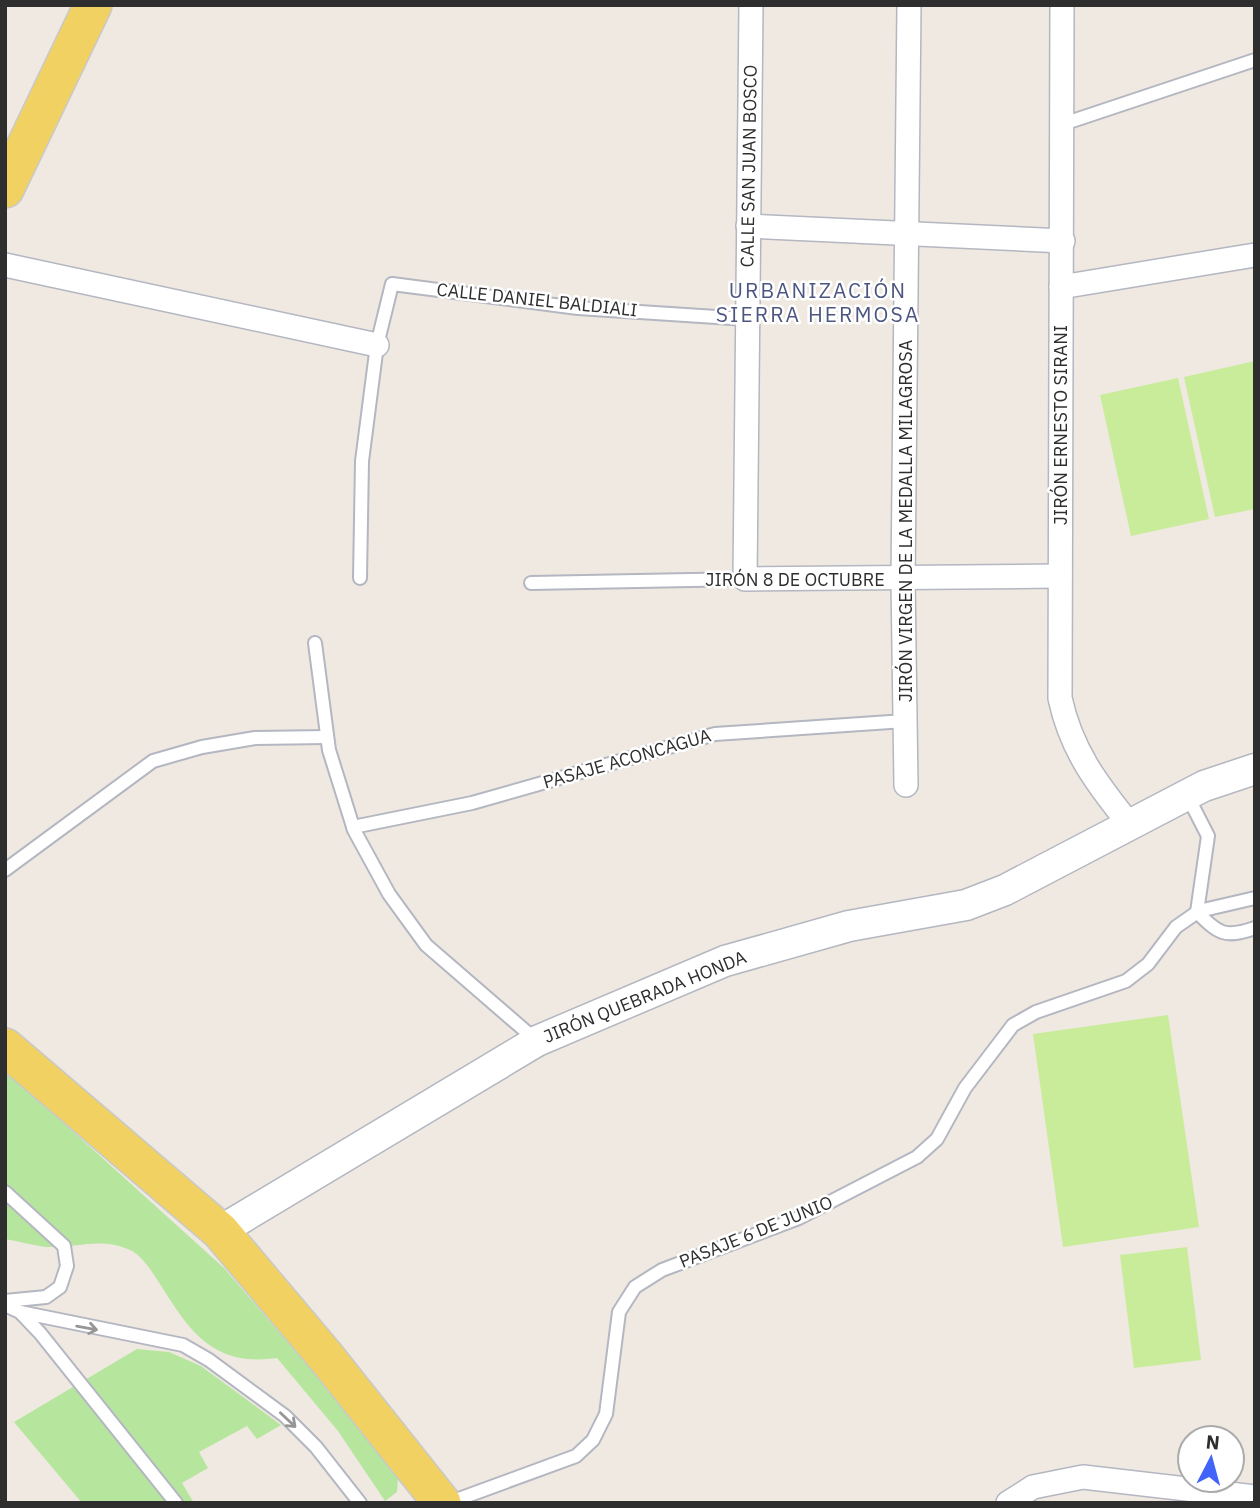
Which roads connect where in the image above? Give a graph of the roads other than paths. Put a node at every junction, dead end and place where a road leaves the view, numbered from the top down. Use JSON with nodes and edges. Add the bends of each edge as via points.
{"nodes":[{"id":1,"x":93,"y":5,"type":"edge"},
{"id":2,"x":751,"y":5,"type":"edge"},
{"id":3,"x":909,"y":5,"type":"edge"},
{"id":4,"x":1062,"y":5,"type":"edge"},
{"id":5,"x":1255,"y":61,"type":"edge"},
{"id":6,"x":1063,"y":124,"type":"junction"},
{"id":7,"x":5,"y":189,"type":"edge"},
{"id":8,"x":748,"y":226,"type":"junction"},
{"id":9,"x":908,"y":234,"type":"junction"},
{"id":10,"x":1063,"y":241,"type":"junction"},
{"id":11,"x":1255,"y":255,"type":"edge"},
{"id":12,"x":5,"y":265,"type":"edge"},
{"id":13,"x":1061,"y":288,"type":"junction"},
{"id":14,"x":747,"y":319,"type":"junction"},
{"id":15,"x":377,"y":345,"type":"junction"},
{"id":16,"x":1060,"y":576,"type":"junction"},
{"id":17,"x":360,"y":578,"type":"dead end"},
{"id":18,"x":745,"y":579,"type":"junction"},
{"id":19,"x":903,"y":580,"type":"junction"},
{"id":20,"x":531,"y":583,"type":"dead end"},
{"id":21,"x":314,"y":643,"type":"dead end"},
{"id":22,"x":905,"y":720,"type":"junction"},
{"id":23,"x":327,"y":737,"type":"junction"},
{"id":24,"x":1255,"y":769,"type":"edge"},
{"id":25,"x":906,"y":785,"type":"dead end"},
{"id":26,"x":1187,"y":795,"type":"junction"},
{"id":27,"x":1130,"y":825,"type":"junction"},
{"id":28,"x":353,"y":827,"type":"junction"},
{"id":29,"x":5,"y":870,"type":"edge"},
{"id":30,"x":1255,"y":898,"type":"edge"},
{"id":31,"x":1197,"y":912,"type":"junction"},
{"id":32,"x":1255,"y":928,"type":"edge"},
{"id":33,"x":537,"y":1041,"type":"junction"},
{"id":34,"x":5,"y":1047,"type":"edge"},
{"id":35,"x":5,"y":1192,"type":"edge"},
{"id":36,"x":220,"y":1231,"type":"junction"},
{"id":37,"x":5,"y":1303,"type":"edge"},
{"id":38,"x":20,"y":1312,"type":"junction"},
{"id":39,"x":1255,"y":1497,"type":"edge"},
{"id":40,"x":176,"y":1503,"type":"edge"},
{"id":41,"x":360,"y":1503,"type":"edge"},
{"id":42,"x":442,"y":1503,"type":"edge"},
{"id":43,"x":448,"y":1503,"type":"edge"},
{"id":44,"x":1008,"y":1503,"type":"edge"}],
"edges":[{"from":1,"to":7,"type":"main road"},
{"from":2,"to":8,"type":"street","name":"CALLE SAN JUAN BOSCO"},
{"from":3,"to":9,"type":"street","name":"JIRÓN VIRGEN DE LA MEDALLA MILAGROSA"},
{"from":4,"to":6,"type":"street","name":"JIRÓN ERNESTO SIRANI"},
{"from":5,"to":6,"type":"lane"},
{"from":6,"to":10,"type":"street","name":"JIRÓN ERNESTO SIRANI"},
{"from":8,"to":9,"type":"street"},
{"from":8,"to":14,"type":"street","name":"CALLE SAN JUAN BOSCO"},
{"from":9,"to":10,"type":"street"},
{"from":9,"to":19,"type":"street","name":"JIRÓN VIRGEN DE LA MEDALLA MILAGROSA"},
{"from":10,"to":13,"type":"street","name":"JIRÓN ERNESTO SIRANI"},
{"from":11,"to":13,"type":"street"},
{"from":12,"to":15,"type":"street"},
{"from":13,"to":16,"type":"street","name":"JIRÓN ERNESTO SIRANI"},
{"from":14,"to":15,"type":"lane","name":"CALLE DANIEL BALDIALI","via":[[578,308],[393,283]]},
{"from":14,"to":18,"type":"street","name":"CALLE SAN JUAN BOSCO"},
{"from":15,"to":17,"type":"lane","name":"CALLE DANIEL BALDIALI","via":[[362,461]]},
{"from":16,"to":19,"type":"street","name":"JIRÓN 8 DE OCTUBRE"},
{"from":16,"to":27,"type":"street","name":"JIRÓN ERNESTO SIRANI","via":[[1060,698],[1066,730]]},
{"from":18,"to":19,"type":"street","name":"JIRÓN 8 DE OCTUBRE"},
{"from":18,"to":20,"type":"lane","name":"JIRÓN 8 DE OCTUBRE"},
{"from":19,"to":22,"type":"street","name":"JIRÓN VIRGEN DE LA MEDALLA MILAGROSA"},
{"from":21,"to":23,"type":"lane"},
{"from":22,"to":25,"type":"street","name":"JIRÓN VIRGEN DE LA MEDALLA MILAGROSA"},
{"from":22,"to":28,"type":"lane","name":"PASAJE ACONCAGUA","via":[[715,734],[472,803]]},
{"from":23,"to":28,"type":"lane"},
{"from":23,"to":29,"type":"lane","via":[[255,738],[153,761]]},
{"from":24,"to":26,"type":"street","name":"JIRÓN QUEBRADA HONDA"},
{"from":26,"to":27,"type":"street","name":"JIRÓN QUEBRADA HONDA"},
{"from":26,"to":31,"type":"lane","via":[[1208,836]]},
{"from":27,"to":33,"type":"street","name":"JIRÓN QUEBRADA HONDA","via":[[966,905],[849,926],[725,961]]},
{"from":28,"to":33,"type":"lane","via":[[389,894],[426,945]]},
{"from":30,"to":31,"type":"lane","name":"PASAJE 6 DE JUNIO"},
{"from":31,"to":32,"type":"lane","via":[[1217,933]]},
{"from":31,"to":43,"type":"lane","name":"PASAJE 6 DE JUNIO","via":[[1176,927],[1149,964],[1126,981],[1013,1025],[965,1088],[937,1139],[917,1157],[799,1218],[662,1270],[635,1287],[619,1312],[606,1415],[593,1440],[576,1456]]},
{"from":33,"to":36,"type":"street","name":"JIRÓN QUEBRADA HONDA"},
{"from":34,"to":36,"type":"main road"},
{"from":35,"to":37,"type":"lane","via":[[64,1246],[67,1266],[60,1287],[46,1297]]},
{"from":36,"to":42,"type":"main road"},
{"from":37,"to":38,"type":"lane"},
{"from":38,"to":40,"type":"lane"},
{"from":38,"to":41,"type":"lane","one_way":true,"via":[[164,1340],[201,1355],[285,1416]]},
{"from":39,"to":44,"type":"street","via":[[1083,1477],[1033,1487]]}]}
